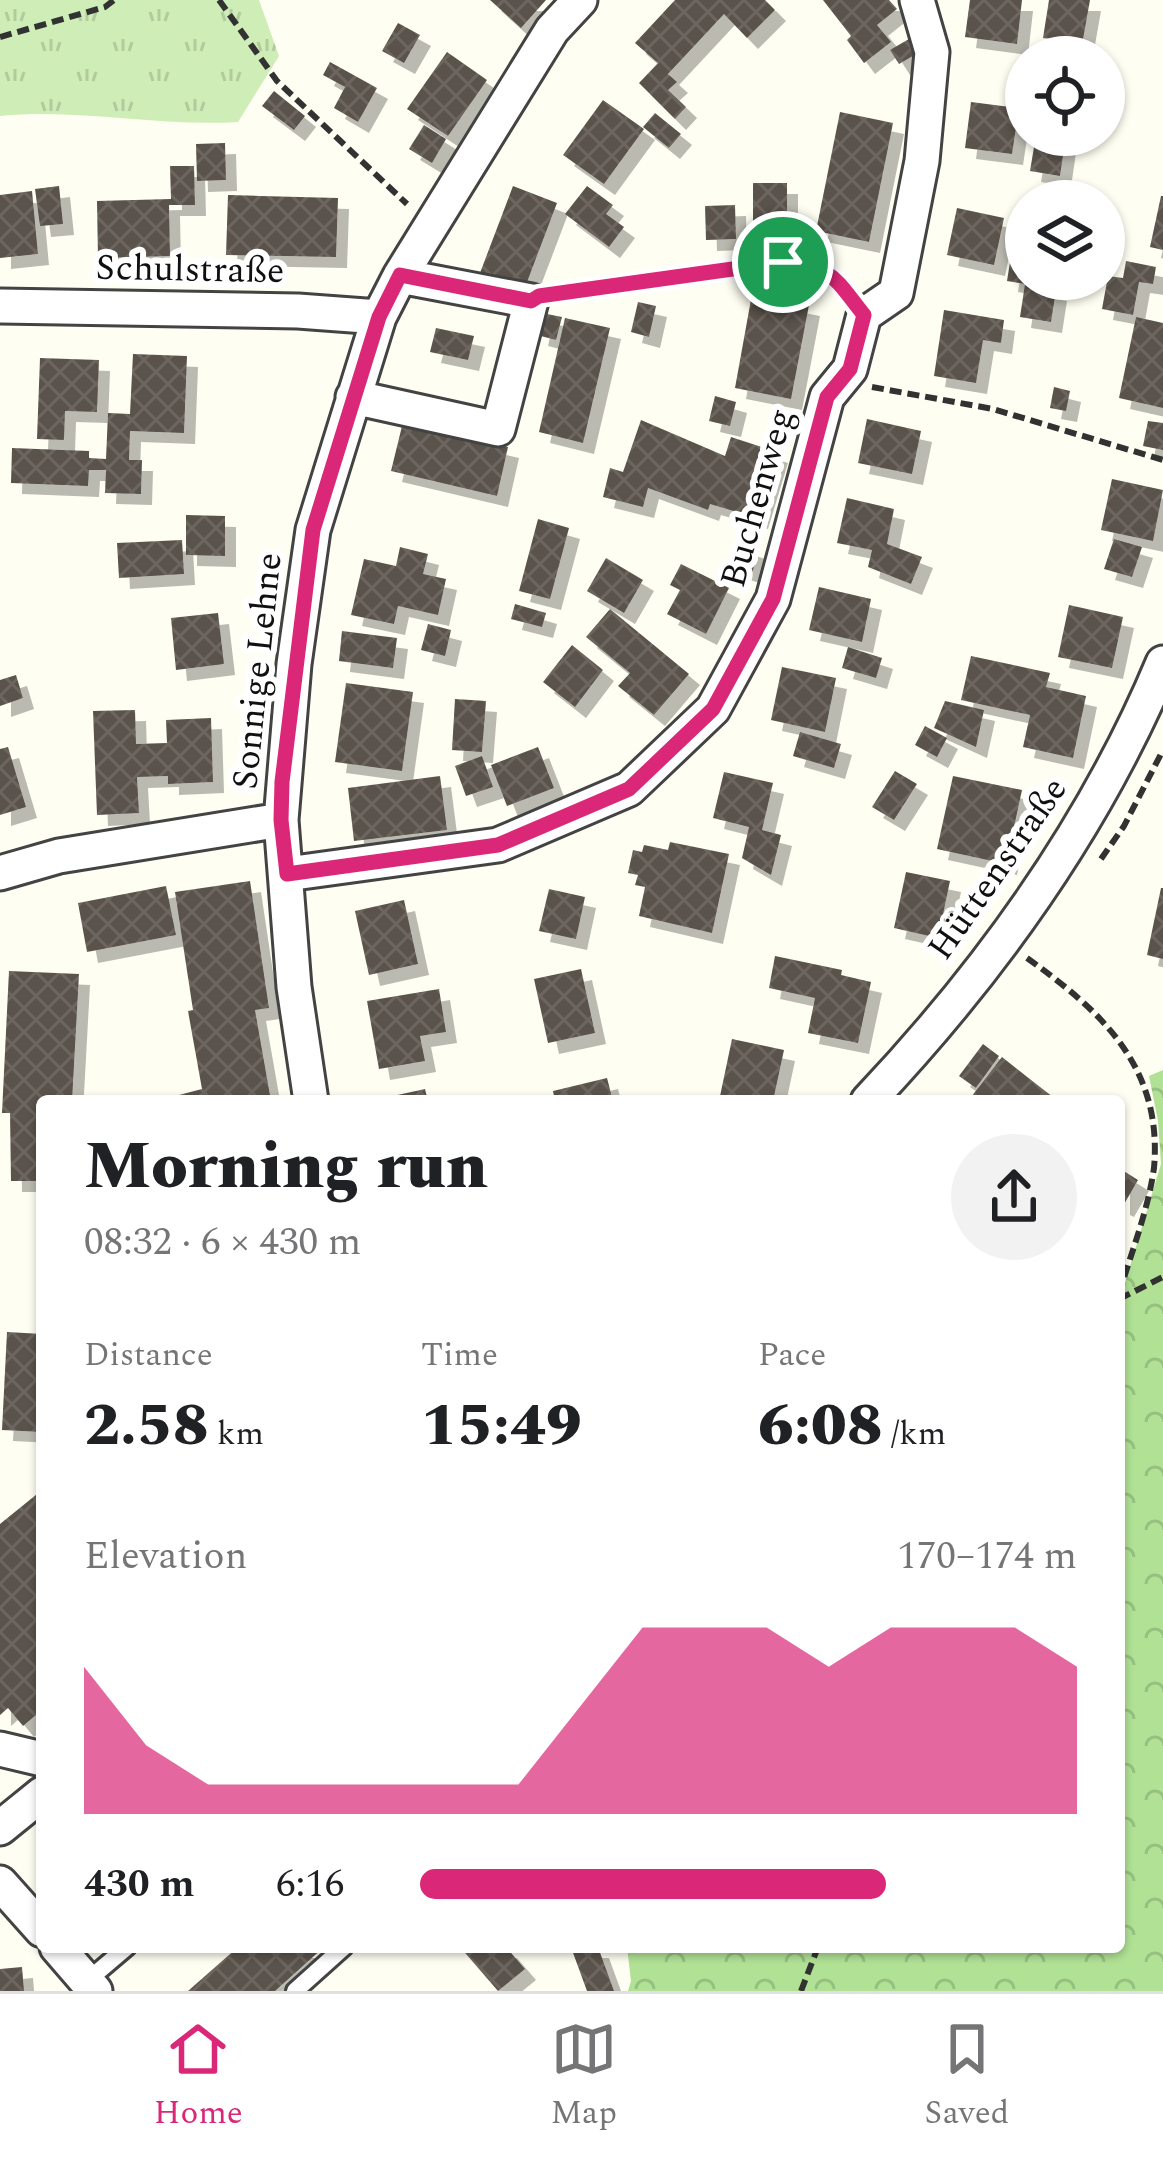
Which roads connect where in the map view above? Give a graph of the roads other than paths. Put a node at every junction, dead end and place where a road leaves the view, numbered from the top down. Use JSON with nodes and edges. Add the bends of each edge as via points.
{"nodes":[{"id":1,"x":580,"y":0,"type":"edge"},
{"id":2,"x":917,"y":0,"type":"edge"},
{"id":3,"x":400,"y":275,"type":"junction"},
{"id":4,"x":0,"y":306,"type":"edge"},
{"id":5,"x":379,"y":317,"type":"junction"},
{"id":6,"x":353,"y":397,"type":"junction"},
{"id":7,"x":1163,"y":663,"type":"edge"},
{"id":8,"x":281,"y":820,"type":"junction"},
{"id":9,"x":0,"y":873,"type":"edge"},
{"id":10,"x":287,"y":874,"type":"junction"},
{"id":11,"x":310,"y":1095,"type":"edge"},
{"id":12,"x":873,"y":1095,"type":"edge"},
{"id":13,"x":0,"y":1749,"type":"edge"},
{"id":14,"x":36,"y":1758,"type":"edge"},
{"id":15,"x":36,"y":1800,"type":"edge"},
{"id":16,"x":0,"y":1828,"type":"edge"},
{"id":17,"x":0,"y":1883,"type":"edge"},
{"id":18,"x":36,"y":1923,"type":"edge"},
{"id":19,"x":62,"y":1953,"type":"edge"},
{"id":20,"x":121,"y":1953,"type":"edge"},
{"id":21,"x":337,"y":1953,"type":"edge"},
{"id":22,"x":91,"y":1986,"type":"edge"},
{"id":23,"x":295,"y":1991,"type":"edge"}],
"edges":[{"from":1,"to":3,"type":"street","name":"Sonnige Lehne","via":[[552,30]]},
{"from":2,"to":10,"type":"street","name":"Buchenweg","via":[[932,52],[922,161],[896,293],[864,315],[850,369],[832,387],[773,599],[713,709],[629,789],[498,845]]},
{"from":3,"to":5,"type":"street","name":"Sonnige Lehne"},
{"from":3,"to":6,"type":"street","via":[[531,301],[498,429]]},
{"from":4,"to":5,"type":"street","name":"Schulstraße"},
{"from":5,"to":6,"type":"street","name":"Sonnige Lehne"},
{"from":6,"to":8,"type":"street","name":"Sonnige Lehne","via":[[313,530]]},
{"from":7,"to":12,"type":"street","name":"Hüttenstraße","via":[[1069,847],[1004,939]]},
{"from":8,"to":9,"type":"street"},
{"from":8,"to":10,"type":"street","name":"Sonnige Lehne"},
{"from":10,"to":11,"type":"street","name":"Sonnige Lehne"},
{"from":13,"to":14,"type":"street"},
{"from":15,"to":16,"type":"street"},
{"from":17,"to":18,"type":"street"},
{"from":19,"to":22,"type":"street"},
{"from":20,"to":22,"type":"lane"},
{"from":21,"to":23,"type":"lane"}]}
